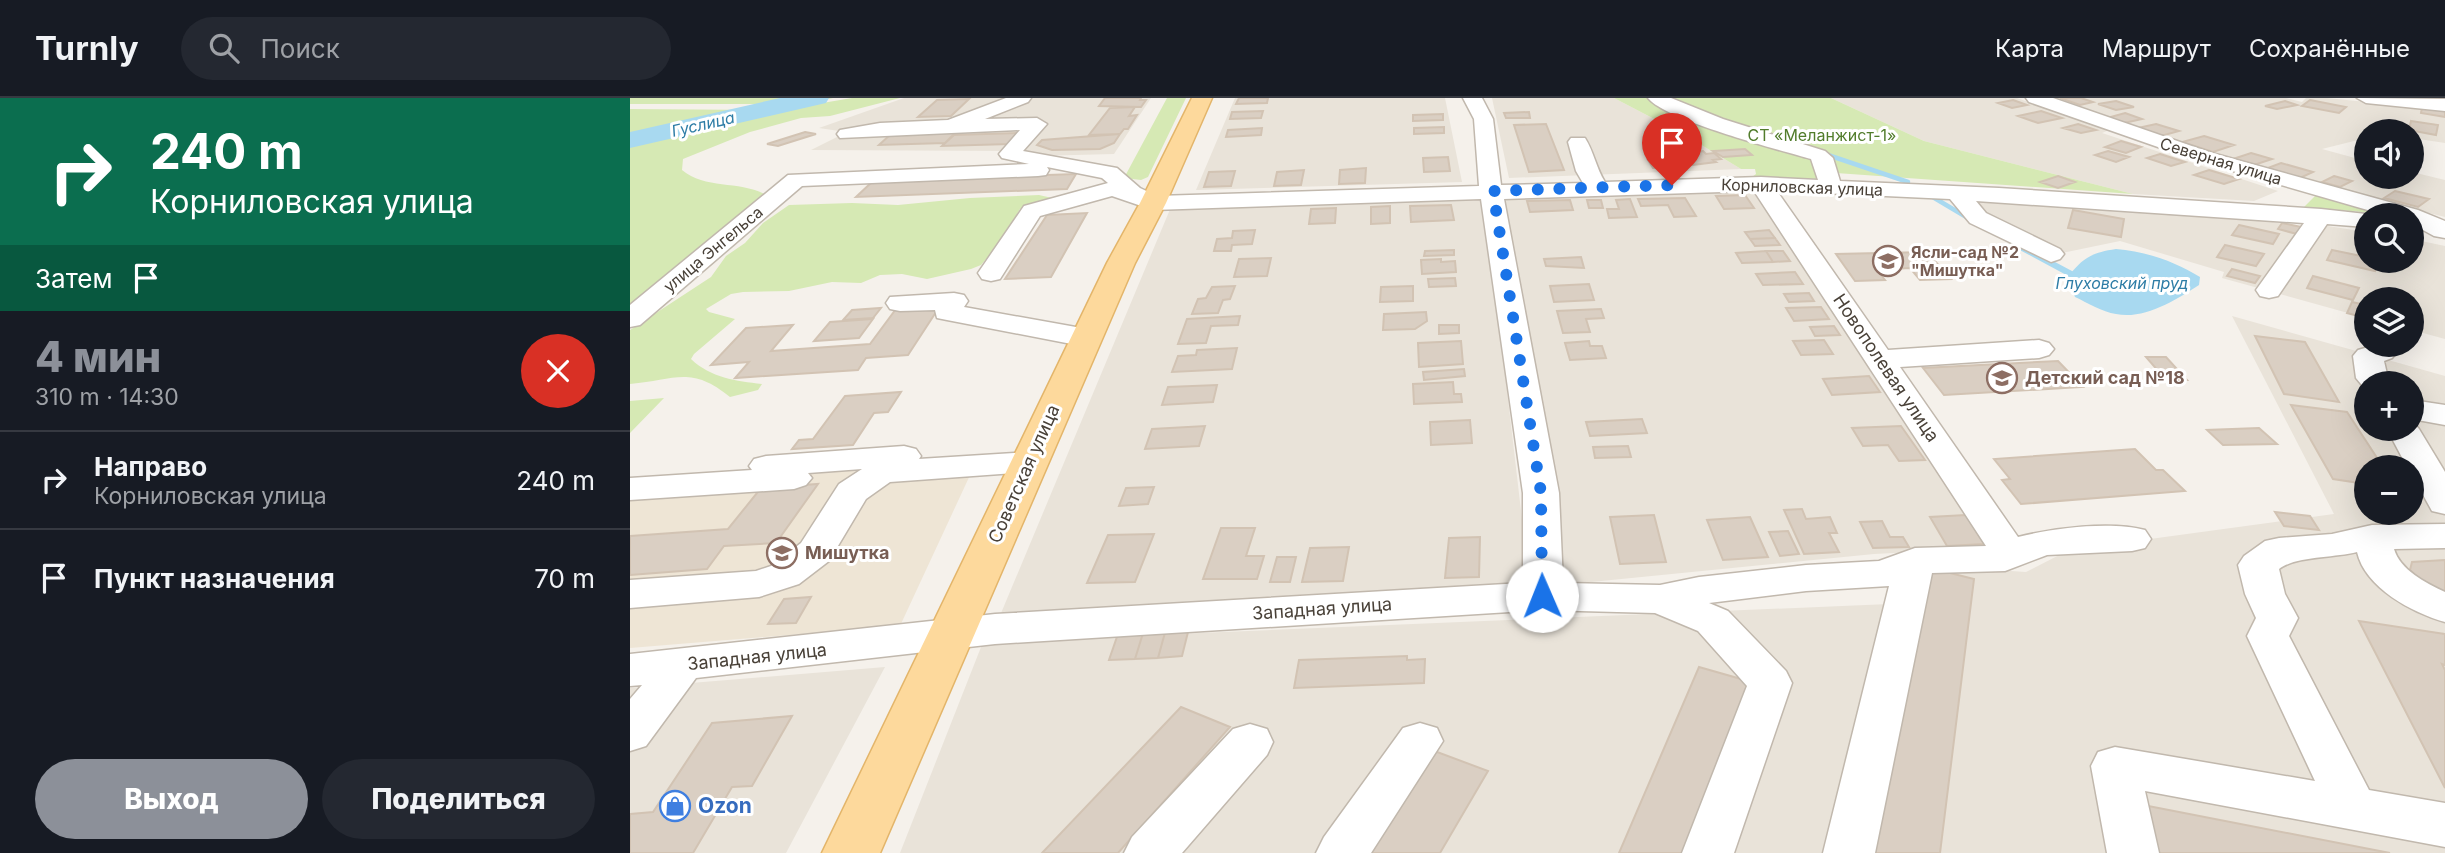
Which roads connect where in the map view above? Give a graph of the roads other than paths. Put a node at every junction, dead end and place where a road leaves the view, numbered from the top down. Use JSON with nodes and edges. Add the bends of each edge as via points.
{"nodes":[{"id":1,"x":1022,"y":98,"type":"edge"},
{"id":2,"x":1202,"y":98,"type":"edge"},
{"id":3,"x":1472,"y":98,"type":"edge"},
{"id":4,"x":1657,"y":98,"type":"edge"},
{"id":5,"x":2035,"y":98,"type":"edge"},
{"id":6,"x":2366,"y":98,"type":"edge"},
{"id":7,"x":2445,"y":105,"type":"edge"},
{"id":8,"x":951,"y":126,"type":"junction"},
{"id":9,"x":846,"y":134,"type":"dead end"},
{"id":10,"x":1578,"y":142,"type":"dead end"},
{"id":11,"x":1074,"y":166,"type":"junction"},
{"id":12,"x":1761,"y":184,"type":"junction"},
{"id":13,"x":1830,"y":186,"type":"junction"},
{"id":14,"x":1597,"y":187,"type":"junction"},
{"id":15,"x":2309,"y":188,"type":"junction"},
{"id":16,"x":1493,"y":191,"type":"junction"},
{"id":17,"x":1957,"y":193,"type":"junction"},
{"id":18,"x":1143,"y":198,"type":"junction"},
{"id":19,"x":2364,"y":203,"type":"edge"},
{"id":20,"x":2309,"y":215,"type":"junction"},
{"id":21,"x":2354,"y":219,"type":"edge"},
{"id":22,"x":2424,"y":221,"type":"edge"},
{"id":23,"x":2424,"y":228,"type":"edge"},
{"id":24,"x":2444,"y":231,"type":"edge"},
{"id":25,"x":2050,"y":254,"type":"dead end"},
{"id":26,"x":991,"y":272,"type":"dead end"},
{"id":27,"x":2269,"y":290,"type":"dead end"},
{"id":28,"x":900,"y":303,"type":"dead end"},
{"id":29,"x":630,"y":318,"type":"edge"},
{"id":30,"x":1087,"y":338,"type":"junction"},
{"id":31,"x":2039,"y":349,"type":"dead end"},
{"id":32,"x":1881,"y":359,"type":"junction"},
{"id":33,"x":2424,"y":412,"type":"edge"},
{"id":34,"x":2445,"y":415,"type":"edge"},
{"id":35,"x":2410,"y":441,"type":"edge"},
{"id":36,"x":1033,"y":455,"type":"junction"},
{"id":37,"x":766,"y":466,"type":"dead end"},
{"id":38,"x":881,"y":472,"type":"junction"},
{"id":39,"x":630,"y":489,"type":"edge"},
{"id":40,"x":2445,"y":503,"type":"edge"},
{"id":41,"x":2445,"y":536,"type":"edge"},
{"id":42,"x":2372,"y":537,"type":"junction"},
{"id":43,"x":2132,"y":539,"type":"dead end"},
{"id":44,"x":2010,"y":553,"type":"junction"},
{"id":45,"x":1915,"y":561,"type":"junction"},
{"id":46,"x":630,"y":594,"type":"edge"},
{"id":47,"x":1542,"y":596,"type":"junction"},
{"id":48,"x":1660,"y":599,"type":"junction"},
{"id":49,"x":2445,"y":608,"type":"edge"},
{"id":50,"x":951,"y":635,"type":"junction"},
{"id":51,"x":681,"y":666,"type":"junction"},
{"id":52,"x":630,"y":670,"type":"edge"},
{"id":53,"x":630,"y":733,"type":"edge"},
{"id":54,"x":1420,"y":741,"type":"dead end"},
{"id":55,"x":1250,"y":742,"type":"dead end"},
{"id":56,"x":2351,"y":807,"type":"junction"},
{"id":57,"x":2445,"y":825,"type":"edge"},
{"id":58,"x":851,"y":853,"type":"edge"},
{"id":59,"x":1150,"y":853,"type":"edge"},
{"id":60,"x":1342,"y":853,"type":"edge"},
{"id":61,"x":1708,"y":853,"type":"edge"},
{"id":62,"x":1849,"y":853,"type":"edge"},
{"id":63,"x":2133,"y":853,"type":"edge"}],
"edges":[{"from":1,"to":8,"type":"street"},
{"from":2,"to":18,"type":"main road","name":"Советская улица"},
{"from":3,"to":16,"type":"street","via":[[1482,112]]},
{"from":4,"to":13,"type":"street","via":[[1725,128],[1818,155],[1823,158]]},
{"from":5,"to":15,"type":"street","name":"Северная улица","via":[[2205,158]]},
{"from":6,"to":7,"type":"street"},
{"from":8,"to":9,"type":"street"},
{"from":8,"to":11,"type":"street","via":[[1037,124],[1009,154]]},
{"from":10,"to":14,"type":"street"},
{"from":11,"to":18,"type":"street","via":[[1109,173]]},
{"from":11,"to":29,"type":"street","name":"улица Энгельса","via":[[796,180]]},
{"from":12,"to":13,"type":"street","name":"Корниловская улица"},
{"from":12,"to":14,"type":"street","name":"Корниловская улица"},
{"from":12,"to":32,"type":"street","name":"Новополевая улица"},
{"from":13,"to":17,"type":"street","name":"Корниловская улица"},
{"from":14,"to":16,"type":"street","name":"Корниловская улица"},
{"from":15,"to":19,"type":"street","name":"Северная улица"},
{"from":15,"to":20,"type":"street","via":[[2293,206]]},
{"from":16,"to":18,"type":"street","name":"Корниловская улица"},
{"from":16,"to":47,"type":"street","via":[[1541,493]]},
{"from":17,"to":20,"type":"street","name":"Корниловская улица"},
{"from":17,"to":25,"type":"street","via":[[1978,218]]},
{"from":18,"to":26,"type":"street","name":"Корниловская улица","via":[[1111,189],[1032,211]]},
{"from":18,"to":30,"type":"main road","name":"Советская улица"},
{"from":20,"to":21,"type":"street","name":"Корниловская улица"},
{"from":20,"to":27,"type":"street"},
{"from":22,"to":24,"type":"street","name":"Северная улица"},
{"from":23,"to":24,"type":"street"},
{"from":28,"to":30,"type":"street","via":[[954,301],[947,312]]},
{"from":30,"to":36,"type":"main road","name":"Советская улица"},
{"from":31,"to":32,"type":"street"},
{"from":32,"to":44,"type":"street","name":"Новополевая улица"},
{"from":33,"to":34,"type":"street"},
{"from":35,"to":40,"type":"street"},
{"from":36,"to":37,"type":"street"},
{"from":36,"to":38,"type":"street"},
{"from":36,"to":50,"type":"main road","name":"Советская улица"},
{"from":38,"to":39,"type":"street"},
{"from":38,"to":46,"type":"street","via":[[852,492],[815,552],[785,575],[759,583]]},
{"from":41,"to":42,"type":"street"},
{"from":42,"to":49,"type":"street","via":[[2378,560],[2408,591]]},
{"from":42,"to":56,"type":"street","via":[[2279,550],[2258,565],[2277,618],[2268,636]]},
{"from":43,"to":44,"type":"street","name":"Западная улица","via":[[2034,544]]},
{"from":44,"to":45,"type":"street","name":"Западная улица","via":[[2005,558]]},
{"from":45,"to":48,"type":"street","name":"Западная улица","via":[[1885,574],[1806,578]]},
{"from":45,"to":62,"type":"street"},
{"from":47,"to":48,"type":"street","name":"Западная улица"},
{"from":47,"to":50,"type":"street","name":"Западная улица"},
{"from":48,"to":61,"type":"street","via":[[1713,621],[1770,683]]},
{"from":50,"to":51,"type":"street","name":"Западная улица"},
{"from":50,"to":58,"type":"main road","name":"Советская улица"},
{"from":51,"to":52,"type":"street","name":"Западная улица"},
{"from":51,"to":53,"type":"street"},
{"from":54,"to":60,"type":"street"},
{"from":55,"to":59,"type":"street"},
{"from":56,"to":57,"type":"street"},
{"from":56,"to":63,"type":"street","via":[[2115,766]]}]}
